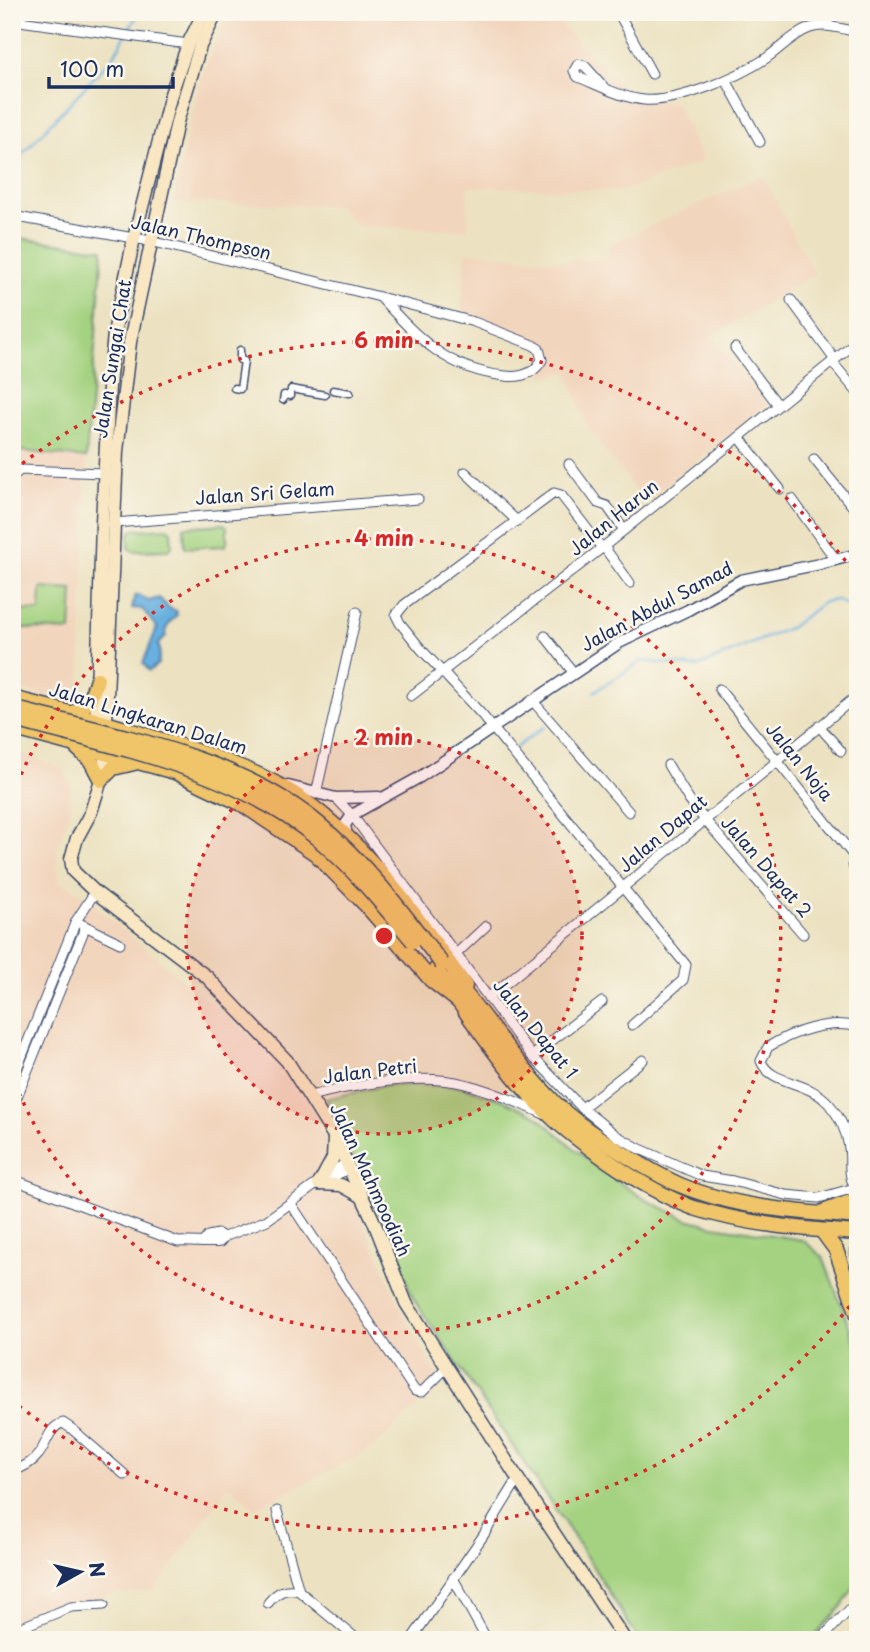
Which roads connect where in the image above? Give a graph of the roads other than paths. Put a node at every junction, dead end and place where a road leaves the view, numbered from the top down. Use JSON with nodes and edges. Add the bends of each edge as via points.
{"nodes":[{"id":1,"x":204,"y":12,"type":"edge"},
{"id":2,"x":217,"y":12,"type":"edge"},
{"id":3,"x":618,"y":12,"type":"edge"},
{"id":4,"x":816,"y":12,"type":"edge"},
{"id":5,"x":12,"y":20,"type":"edge"},
{"id":6,"x":830,"y":26,"type":"junction"},
{"id":7,"x":810,"y":29,"type":"junction"},
{"id":8,"x":858,"y":32,"type":"edge"},
{"id":9,"x":188,"y":44,"type":"junction"},
{"id":10,"x":652,"y":74,"type":"dead end"},
{"id":11,"x":726,"y":80,"type":"junction"},
{"id":12,"x":603,"y":86,"type":"dead end"},
{"id":13,"x":760,"y":142,"type":"dead end"},
{"id":14,"x":12,"y":216,"type":"edge"},
{"id":15,"x":134,"y":238,"type":"junction"},
{"id":16,"x":150,"y":241,"type":"junction"},
{"id":17,"x":380,"y":297,"type":"junction"},
{"id":18,"x":791,"y":300,"type":"dead end"},
{"id":19,"x":858,"y":341,"type":"edge"},
{"id":20,"x":734,"y":348,"type":"dead end"},
{"id":21,"x":240,"y":350,"type":"dead end"},
{"id":22,"x":833,"y":361,"type":"junction"},
{"id":23,"x":234,"y":388,"type":"dead end"},
{"id":24,"x":333,"y":390,"type":"dead end"},
{"id":25,"x":350,"y":393,"type":"dead end"},
{"id":26,"x":858,"y":393,"type":"edge"},
{"id":27,"x":325,"y":395,"type":"dead end"},
{"id":28,"x":283,"y":400,"type":"dead end"},
{"id":29,"x":778,"y":405,"type":"junction"},
{"id":30,"x":739,"y":437,"type":"junction"},
{"id":31,"x":814,"y":459,"type":"dead end"},
{"id":32,"x":569,"y":464,"type":"dead end"},
{"id":33,"x":465,"y":472,"type":"dead end"},
{"id":34,"x":105,"y":473,"type":"junction"},
{"id":35,"x":12,"y":477,"type":"edge"},
{"id":36,"x":780,"y":489,"type":"dead end"},
{"id":37,"x":418,"y":499,"type":"dead end"},
{"id":38,"x":792,"y":499,"type":"dead end"},
{"id":39,"x":858,"y":513,"type":"edge"},
{"id":40,"x":517,"y":521,"type":"junction"},
{"id":41,"x":114,"y":523,"type":"junction"},
{"id":42,"x":624,"y":530,"type":"junction"},
{"id":43,"x":603,"y":548,"type":"junction"},
{"id":44,"x":858,"y":554,"type":"edge"},
{"id":45,"x":836,"y":560,"type":"junction"},
{"id":46,"x":630,"y":583,"type":"dead end"},
{"id":47,"x":357,"y":612,"type":"dead end"},
{"id":48,"x":545,"y":636,"type":"dead end"},
{"id":49,"x":442,"y":671,"type":"junction"},
{"id":50,"x":573,"y":672,"type":"junction"},
{"id":51,"x":97,"y":679,"type":"junction"},
{"id":52,"x":719,"y":689,"type":"dead end"},
{"id":53,"x":411,"y":696,"type":"dead end"},
{"id":54,"x":857,"y":696,"type":"edge"},
{"id":55,"x":12,"y":698,"type":"edge"},
{"id":56,"x":533,"y":700,"type":"junction"},
{"id":57,"x":12,"y":708,"type":"edge"},
{"id":58,"x":72,"y":713,"type":"junction"},
{"id":59,"x":12,"y":719,"type":"edge"},
{"id":60,"x":101,"y":721,"type":"junction"},
{"id":61,"x":819,"y":726,"type":"junction"},
{"id":62,"x":492,"y":727,"type":"junction"},
{"id":63,"x":12,"y":728,"type":"edge"},
{"id":64,"x":73,"y":745,"type":"junction"},
{"id":65,"x":841,"y":751,"type":"dead end"},
{"id":66,"x":101,"y":752,"type":"junction"},
{"id":67,"x":777,"y":761,"type":"junction"},
{"id":68,"x":139,"y":762,"type":"junction"},
{"id":69,"x":668,"y":765,"type":"dead end"},
{"id":70,"x":101,"y":780,"type":"junction"},
{"id":71,"x":275,"y":783,"type":"junction"},
{"id":72,"x":316,"y":794,"type":"junction"},
{"id":73,"x":383,"y":796,"type":"junction"},
{"id":74,"x":336,"y":798,"type":"junction"},
{"id":75,"x":629,"y":813,"type":"dead end"},
{"id":76,"x":352,"y":815,"type":"junction"},
{"id":77,"x":705,"y":820,"type":"junction"},
{"id":78,"x":347,"y":836,"type":"junction"},
{"id":79,"x":855,"y":852,"type":"edge"},
{"id":80,"x":858,"y":880,"type":"edge"},
{"id":81,"x":624,"y":887,"type":"junction"},
{"id":82,"x":95,"y":892,"type":"junction"},
{"id":83,"x":80,"y":924,"type":"junction"},
{"id":84,"x":486,"y":926,"type":"dead end"},
{"id":85,"x":803,"y":934,"type":"dead end"},
{"id":86,"x":120,"y":943,"type":"dead end"},
{"id":87,"x":456,"y":954,"type":"junction"},
{"id":88,"x":439,"y":966,"type":"junction"},
{"id":89,"x":488,"y":998,"type":"junction"},
{"id":90,"x":459,"y":1002,"type":"junction"},
{"id":91,"x":602,"y":1002,"type":"dead end"},
{"id":92,"x":632,"y":1025,"type":"dead end"},
{"id":93,"x":858,"y":1027,"type":"edge"},
{"id":94,"x":493,"y":1028,"type":"junction"},
{"id":95,"x":532,"y":1056,"type":"junction"},
{"id":96,"x":643,"y":1060,"type":"dead end"},
{"id":97,"x":12,"y":1081,"type":"edge"},
{"id":98,"x":310,"y":1096,"type":"junction"},
{"id":99,"x":582,"y":1108,"type":"junction"},
{"id":100,"x":12,"y":1109,"type":"edge"},
{"id":101,"x":554,"y":1119,"type":"junction"},
{"id":102,"x":334,"y":1136,"type":"junction"},
{"id":103,"x":849,"y":1164,"type":"junction"},
{"id":104,"x":348,"y":1165,"type":"junction"},
{"id":105,"x":12,"y":1180,"type":"edge"},
{"id":106,"x":319,"y":1184,"type":"junction"},
{"id":107,"x":858,"y":1186,"type":"edge"},
{"id":108,"x":835,"y":1194,"type":"junction"},
{"id":109,"x":362,"y":1196,"type":"junction"},
{"id":110,"x":291,"y":1204,"type":"junction"},
{"id":111,"x":858,"y":1204,"type":"edge"},
{"id":112,"x":818,"y":1214,"type":"junction"},
{"id":113,"x":858,"y":1217,"type":"edge"},
{"id":114,"x":822,"y":1231,"type":"junction"},
{"id":115,"x":858,"y":1233,"type":"edge"},
{"id":116,"x":855,"y":1270,"type":"dead end"},
{"id":117,"x":858,"y":1280,"type":"edge"},
{"id":118,"x":858,"y":1315,"type":"edge"},
{"id":119,"x":447,"y":1367,"type":"junction"},
{"id":120,"x":12,"y":1471,"type":"edge"},
{"id":121,"x":125,"y":1475,"type":"dead end"},
{"id":122,"x":518,"y":1479,"type":"junction"},
{"id":123,"x":277,"y":1511,"type":"dead end"},
{"id":124,"x":453,"y":1578,"type":"junction"},
{"id":125,"x":299,"y":1591,"type":"junction"},
{"id":126,"x":858,"y":1601,"type":"edge"},
{"id":127,"x":268,"y":1604,"type":"dead end"},
{"id":128,"x":104,"y":1605,"type":"dead end"},
{"id":129,"x":854,"y":1610,"type":"edge"},
{"id":130,"x":858,"y":1622,"type":"edge"},
{"id":131,"x":12,"y":1631,"type":"edge"},
{"id":132,"x":823,"y":1639,"type":"edge"},
{"id":133,"x":358,"y":1640,"type":"edge"},
{"id":134,"x":411,"y":1640,"type":"edge"},
{"id":135,"x":487,"y":1640,"type":"edge"},
{"id":136,"x":625,"y":1640,"type":"edge"}],
"edges":[{"from":1,"to":9,"type":"main road","name":"Jalan Sungai Chat"},
{"from":2,"to":16,"type":"main road","name":"Jalan Sungai Chat","via":[[189,78]]},
{"from":3,"to":10,"type":"street"},
{"from":4,"to":6,"type":"street"},
{"from":4,"to":7,"type":"street"},
{"from":5,"to":9,"type":"street"},
{"from":6,"to":7,"type":"street"},
{"from":6,"to":8,"type":"street"},
{"from":7,"to":11,"type":"street"},
{"from":9,"to":15,"type":"main road","name":"Jalan Sungai Chat"},
{"from":11,"to":12,"type":"street","via":[[654,100]]},
{"from":11,"to":13,"type":"street"},
{"from":14,"to":15,"type":"street","name":"Jalan Thompson"},
{"from":15,"to":16,"type":"street","name":"Jalan Thompson"},
{"from":15,"to":34,"type":"main road","name":"Jalan Sungai Chat","via":[[114,333]]},
{"from":16,"to":17,"type":"street","name":"Jalan Thompson"},
{"from":16,"to":41,"type":"main road","name":"Jalan Sungai Chat","via":[[130,342]]},
{"from":17,"to":17,"type":"street","name":"Jalan Thompson","via":[[425,343],[473,371],[513,377],[530,373],[542,360],[539,349],[521,339]]},
{"from":18,"to":22,"type":"street"},
{"from":19,"to":22,"type":"street","name":"Jalan Harun"},
{"from":20,"to":29,"type":"street"},
{"from":21,"to":23,"type":"street","via":[[244,361],[240,389]]},
{"from":22,"to":26,"type":"street"},
{"from":22,"to":29,"type":"street","name":"Jalan Harun"},
{"from":24,"to":25,"type":"street"},
{"from":27,"to":28,"type":"street","via":[[291,391]]},
{"from":29,"to":30,"type":"street","name":"Jalan Harun"},
{"from":30,"to":36,"type":"street"},
{"from":30,"to":42,"type":"street","name":"Jalan Harun"},
{"from":31,"to":39,"type":"street"},
{"from":32,"to":42,"type":"street"},
{"from":33,"to":40,"type":"street"},
{"from":34,"to":35,"type":"street","via":[[20,470]]},
{"from":34,"to":51,"type":"main road","name":"Jalan Sungai Chat"},
{"from":37,"to":41,"type":"street","name":"Jalan Sri Gelam"},
{"from":38,"to":45,"type":"street"},
{"from":40,"to":43,"type":"street","via":[[558,493]]},
{"from":40,"to":49,"type":"street","via":[[396,615]]},
{"from":41,"to":60,"type":"main road","name":"Jalan Sungai Chat"},
{"from":42,"to":43,"type":"street","name":"Jalan Harun"},
{"from":43,"to":46,"type":"street"},
{"from":43,"to":49,"type":"street","name":"Jalan Harun"},
{"from":44,"to":45,"type":"street","name":"Jalan Abdul Samad"},
{"from":45,"to":50,"type":"street","name":"Jalan Abdul Samad","via":[[741,580]]},
{"from":47,"to":72,"type":"street"},
{"from":48,"to":50,"type":"street"},
{"from":49,"to":53,"type":"street","name":"Jalan Harun"},
{"from":49,"to":62,"type":"street"},
{"from":50,"to":56,"type":"street","name":"Jalan Abdul Samad"},
{"from":51,"to":58,"type":"main road","via":[[88,703]]},
{"from":51,"to":60,"type":"main road","name":"Jalan Sungai Chat"},
{"from":52,"to":67,"type":"street","name":"Jalan Noja"},
{"from":54,"to":61,"type":"street","name":"Jalan Dapat"},
{"from":55,"to":58,"type":"main road","name":"Jalan Lingkaran Dalam"},
{"from":56,"to":62,"type":"street","name":"Jalan Abdul Samad"},
{"from":56,"to":75,"type":"street"},
{"from":57,"to":88,"type":"main road","name":"Jalan Lingkaran Dalam","bridge":true,"via":[[214,766],[285,800],[348,850],[395,903]]},
{"from":58,"to":60,"type":"main road","name":"Jalan Lingkaran Dalam"},
{"from":59,"to":88,"type":"main road","name":"Jalan Lingkaran Dalam","bridge":true,"via":[[171,763],[242,791],[281,813],[318,839]]},
{"from":60,"to":66,"type":"main road","name":"Jalan Mahmoodiah"},
{"from":60,"to":71,"type":"main road","name":"Jalan Lingkaran Dalam","via":[[225,760]]},
{"from":61,"to":65,"type":"street"},
{"from":61,"to":67,"type":"street","name":"Jalan Dapat"},
{"from":62,"to":73,"type":"street","name":"Jalan Abdul Samad","via":[[420,777]]},
{"from":62,"to":81,"type":"street"},
{"from":63,"to":64,"type":"main road","name":"Jalan Lingkaran Dalam"},
{"from":64,"to":66,"type":"main road","name":"Jalan Lingkaran Dalam"},
{"from":64,"to":70,"type":"main road","via":[[91,761]]},
{"from":66,"to":68,"type":"main road","name":"Jalan Lingkaran Dalam"},
{"from":66,"to":70,"type":"main road","name":"Jalan Mahmoodiah"},
{"from":67,"to":77,"type":"street","name":"Jalan Dapat"},
{"from":67,"to":79,"type":"street","name":"Jalan Noja"},
{"from":68,"to":70,"type":"main road","via":[[113,768]]},
{"from":68,"to":90,"type":"main road","name":"Jalan Lingkaran Dalam","via":[[225,794],[297,839],[334,871],[431,980]]},
{"from":69,"to":77,"type":"street","name":"Jalan Dapat 2"},
{"from":70,"to":82,"type":"main road","name":"Jalan Mahmoodiah","via":[[70,863]]},
{"from":71,"to":72,"type":"street","name":"Jalan Abdul Samad"},
{"from":71,"to":78,"type":"main road","name":"Jalan Lingkaran Dalam"},
{"from":72,"to":74,"type":"street","name":"Jalan Abdul Samad"},
{"from":73,"to":74,"type":"street","name":"Jalan Abdul Samad"},
{"from":73,"to":76,"type":"street","name":"Jalan Abdul Samad"},
{"from":74,"to":76,"type":"street","name":"Jalan Dapat 1"},
{"from":76,"to":78,"type":"street","via":[[345,825]]},
{"from":76,"to":87,"type":"street","name":"Jalan Dapat 1"},
{"from":77,"to":81,"type":"street","name":"Jalan Dapat"},
{"from":77,"to":85,"type":"street","name":"Jalan Dapat 2"},
{"from":78,"to":94,"type":"main road","name":"Jalan Lingkaran Dalam","via":[[410,906]]},
{"from":79,"to":80,"type":"street"},
{"from":81,"to":89,"type":"street","name":"Jalan Dapat"},
{"from":81,"to":92,"type":"street","via":[[686,965],[683,980]]},
{"from":82,"to":83,"type":"street"},
{"from":82,"to":98,"type":"main road","name":"Jalan Mahmoodiah","via":[[207,977],[287,1061]]},
{"from":83,"to":86,"type":"street"},
{"from":83,"to":97,"type":"street"},
{"from":83,"to":100,"type":"street","via":[[83,933]]},
{"from":84,"to":87,"type":"street"},
{"from":87,"to":89,"type":"street","name":"Jalan Dapat 1"},
{"from":88,"to":90,"type":"main road","name":"Jalan Lingkaran Dalam"},
{"from":88,"to":94,"type":"main road","name":"Jalan Lingkaran Dalam"},
{"from":89,"to":95,"type":"street","name":"Jalan Dapat 1"},
{"from":90,"to":101,"type":"main road","name":"Jalan Lingkaran Dalam","via":[[514,1076]]},
{"from":91,"to":95,"type":"street"},
{"from":93,"to":103,"type":"street","via":[[832,1024],[799,1032],[768,1047],[761,1061],[772,1075],[810,1088],[828,1103],[846,1136]]},
{"from":94,"to":112,"type":"main road","name":"Jalan Lingkaran Dalam","via":[[556,1103],[638,1162],[678,1184],[722,1198]]},
{"from":95,"to":99,"type":"street","name":"Jalan Dapat 1"},
{"from":96,"to":99,"type":"street"},
{"from":98,"to":101,"type":"street","name":"Jalan Petri","via":[[406,1080],[463,1083]]},
{"from":98,"to":102,"type":"main road","name":"Jalan Mahmoodiah"},
{"from":99,"to":108,"type":"street","name":"Jalan Dapat 1","via":[[617,1136],[702,1176],[786,1195],[819,1198]]},
{"from":101,"to":114,"type":"main road","name":"Jalan Lingkaran Dalam","via":[[634,1178],[682,1203],[718,1215]]},
{"from":102,"to":104,"type":"main road","name":"Jalan Mahmoodiah"},
{"from":102,"to":106,"type":"main road","via":[[333,1158]]},
{"from":103,"to":107,"type":"street","via":[[852,1181]]},
{"from":103,"to":108,"type":"street"},
{"from":104,"to":106,"type":"street","via":[[327,1174]]},
{"from":104,"to":109,"type":"main road","name":"Jalan Mahmoodiah"},
{"from":105,"to":110,"type":"street","via":[[178,1242],[204,1241],[218,1234],[224,1237],[267,1220]]},
{"from":106,"to":109,"type":"main road","via":[[341,1185]]},
{"from":106,"to":110,"type":"street"},
{"from":107,"to":108,"type":"street","name":"Jalan Dapat 1"},
{"from":109,"to":119,"type":"main road","name":"Jalan Mahmoodiah","via":[[406,1303]]},
{"from":110,"to":119,"type":"street","via":[[415,1391],[422,1392]]},
{"from":111,"to":112,"type":"main road","via":[[847,1203]]},
{"from":112,"to":113,"type":"main road","name":"Jalan Lingkaran Dalam"},
{"from":114,"to":115,"type":"main road","name":"Jalan Lingkaran Dalam"},
{"from":114,"to":118,"type":"main road","via":[[836,1250]]},
{"from":116,"to":117,"type":"street"},
{"from":119,"to":122,"type":"main road","name":"Jalan Mahmoodiah"},
{"from":120,"to":121,"type":"street","via":[[36,1458],[51,1431],[63,1423]]},
{"from":122,"to":124,"type":"street"},
{"from":122,"to":136,"type":"main road","name":"Jalan Mahmoodiah"},
{"from":123,"to":125,"type":"street"},
{"from":124,"to":134,"type":"street"},
{"from":124,"to":135,"type":"street"},
{"from":125,"to":127,"type":"street","via":[[278,1593]]},
{"from":125,"to":133,"type":"street"},
{"from":126,"to":129,"type":"street"},
{"from":128,"to":131,"type":"street","via":[[71,1607]]},
{"from":129,"to":130,"type":"street"},
{"from":129,"to":132,"type":"street"}]}
